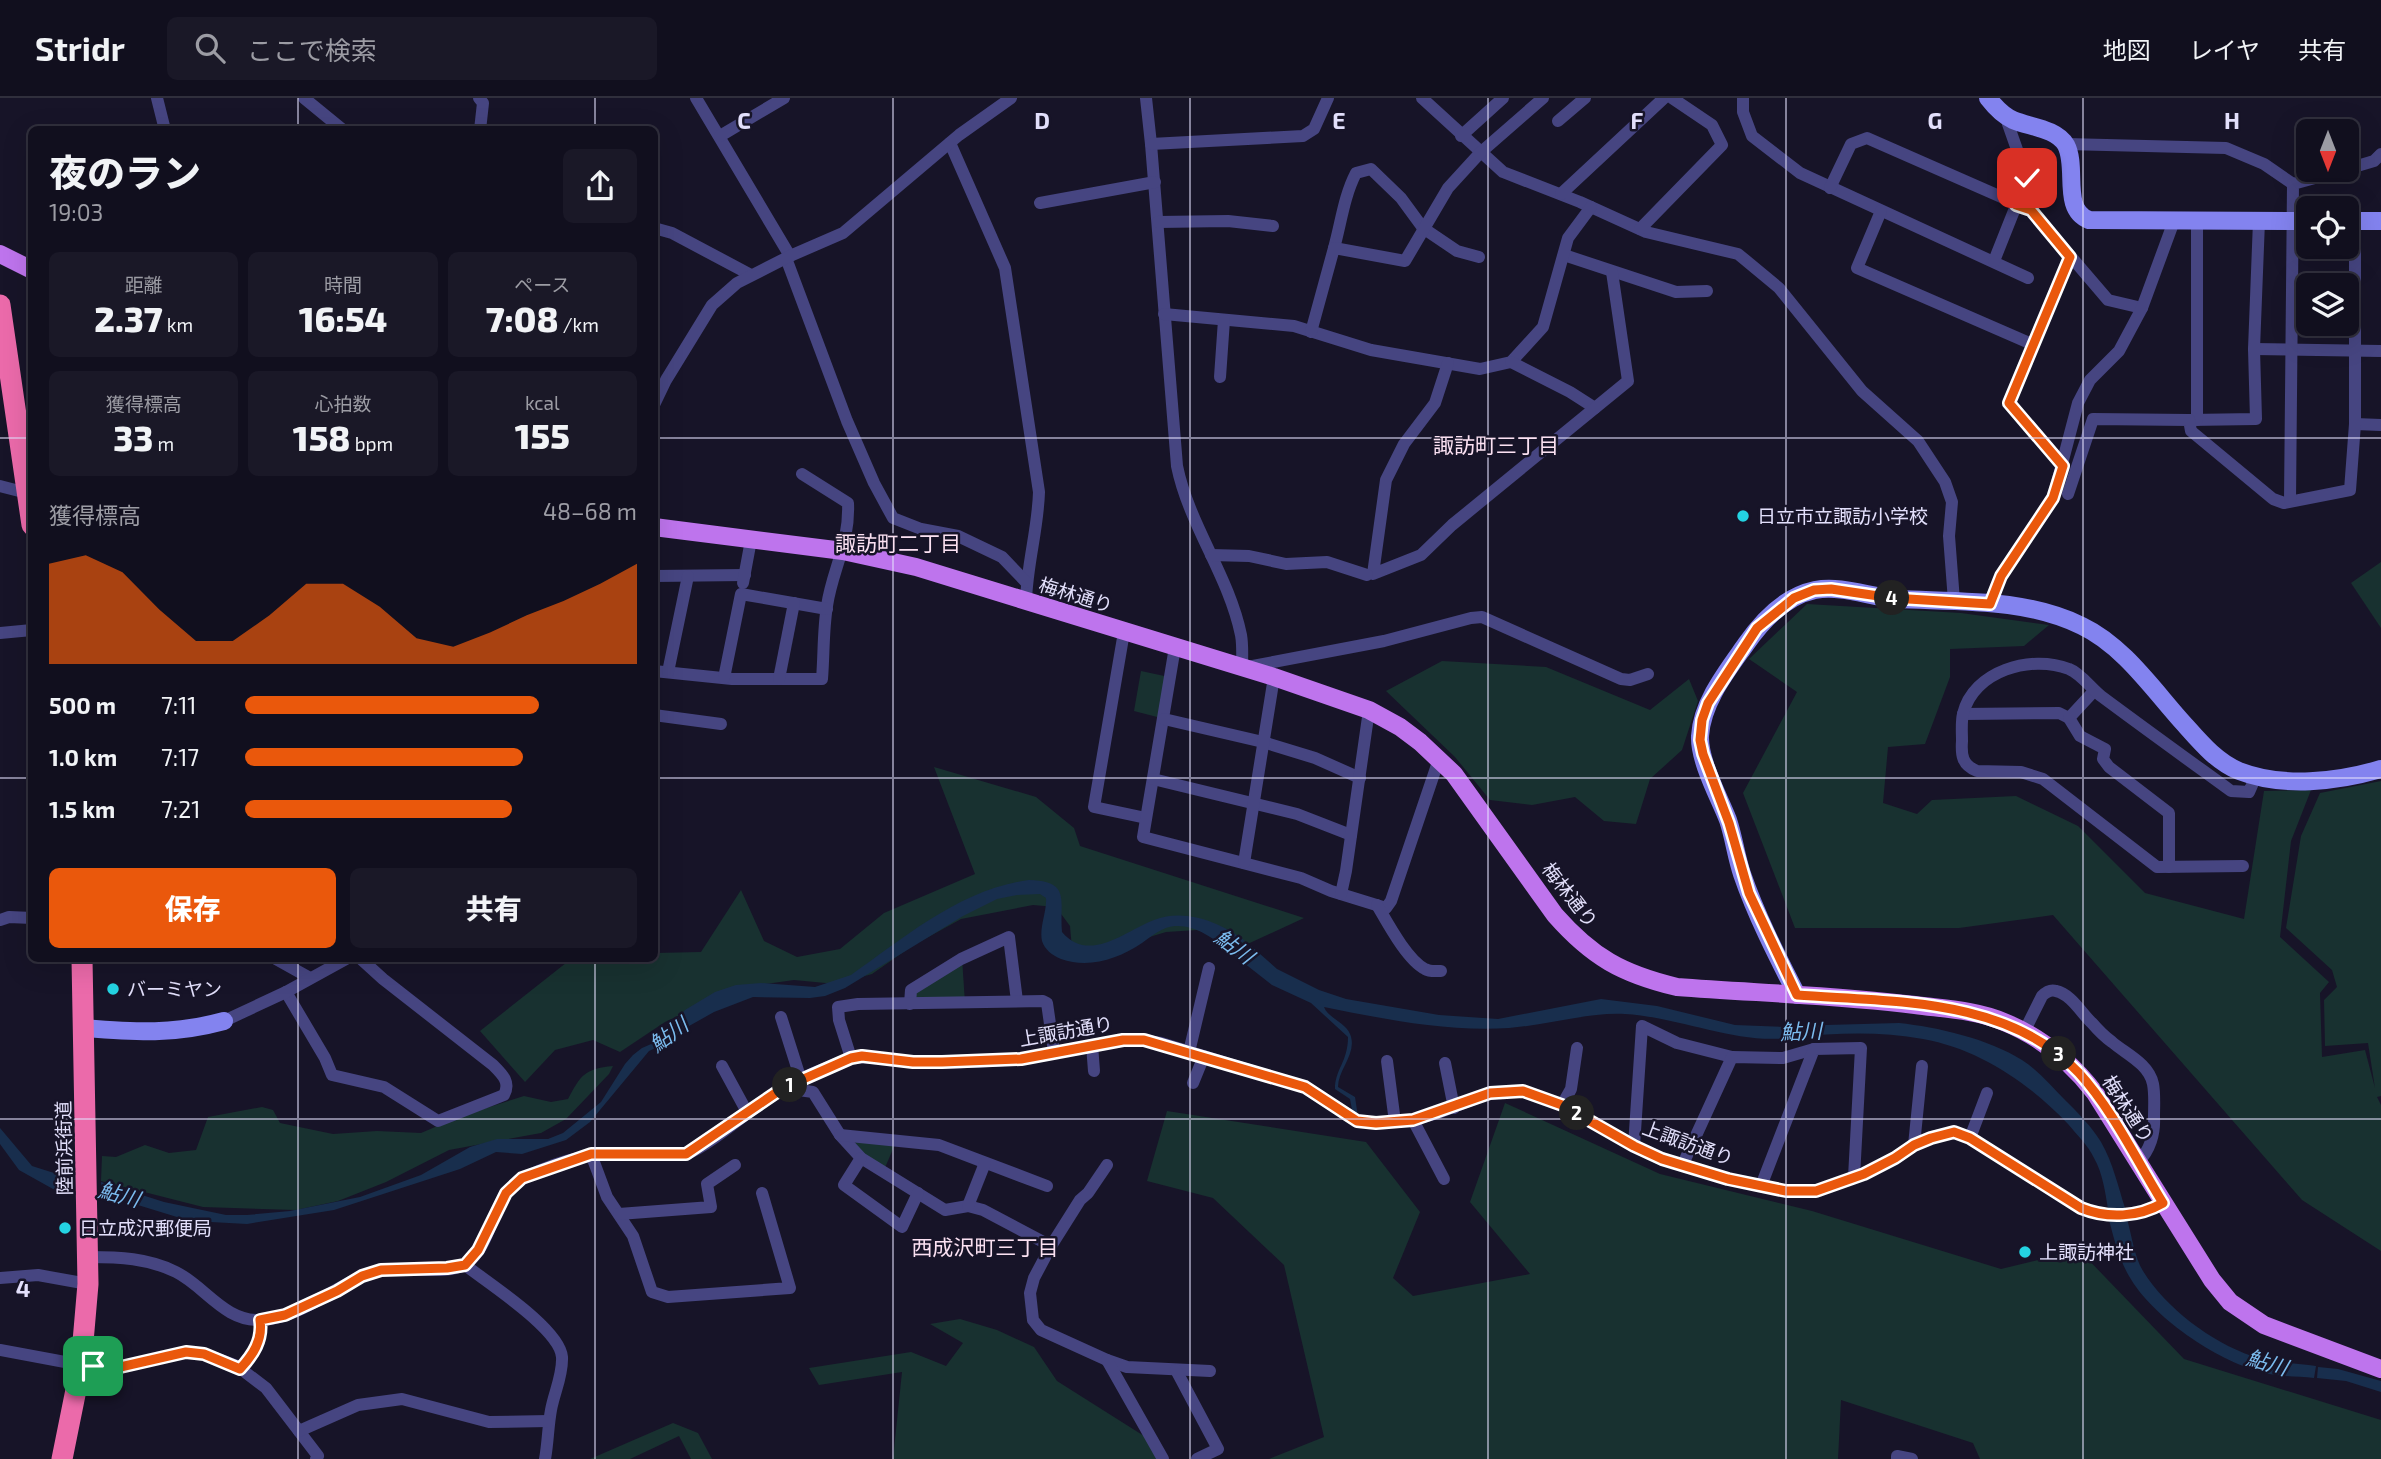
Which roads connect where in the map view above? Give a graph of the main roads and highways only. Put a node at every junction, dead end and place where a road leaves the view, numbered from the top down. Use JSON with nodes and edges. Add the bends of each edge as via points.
{"nodes":[{"id":1,"x":0,"y":254,"type":"edge"},
{"id":2,"x":28,"y":268,"type":"edge"},
{"id":3,"x":0,"y":305,"type":"edge"},
{"id":4,"x":28,"y":499,"type":"edge"},
{"id":5,"x":658,"y":528,"type":"edge"},
{"id":6,"x":82,"y":962,"type":"edge"},
{"id":7,"x":2381,"y":1369,"type":"edge"},
{"id":8,"x":62,"y":1459,"type":"edge"}],
"edges":[{"from":1,"to":2,"type":"main road"},
{"from":3,"to":4,"type":"highway"},
{"from":5,"to":7,"type":"main road","name":"梅林通り","via":[[843,551],[916,567],[1369,710],[1400,727],[1439,759],[1471,796],[1555,915],[1585,947],[1647,980],[1677,987],[1972,1012],[2043,1042],[2080,1073],[2102,1103],[2230,1302],[2283,1333]]},
{"from":6,"to":8,"type":"highway","name":"陸前浜街道","via":[[88,1284],[81,1365]]}]}
